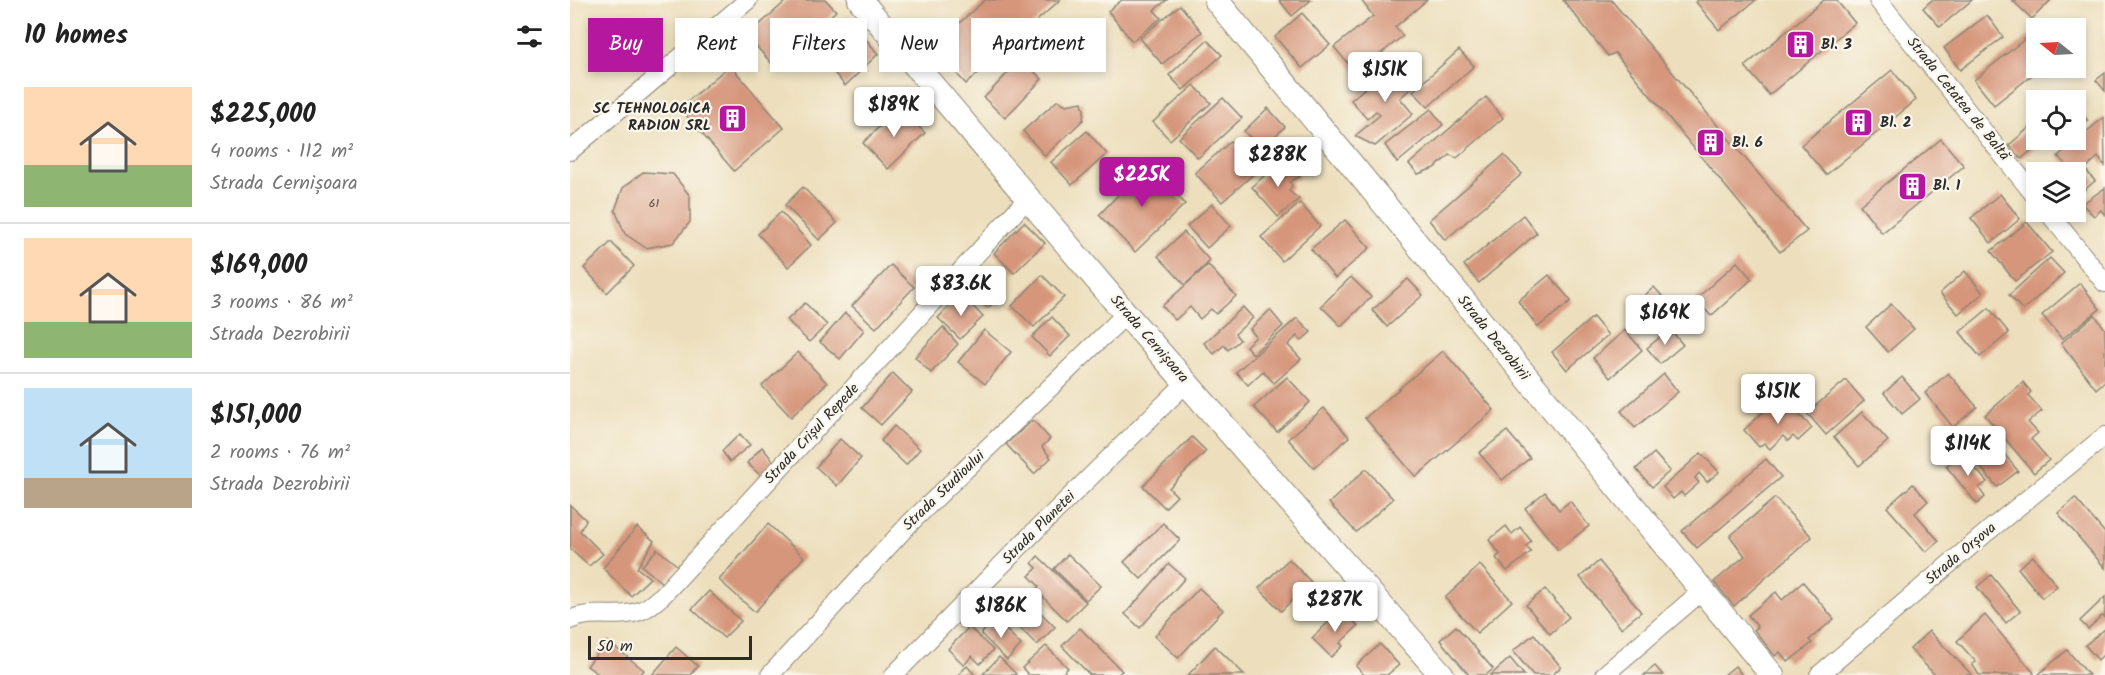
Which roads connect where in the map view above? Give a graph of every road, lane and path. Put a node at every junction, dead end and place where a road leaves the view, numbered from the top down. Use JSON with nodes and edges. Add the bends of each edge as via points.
{"nodes":[{"id":1,"x":748,"y":0,"type":"edge"},
{"id":2,"x":860,"y":0,"type":"edge"},
{"id":3,"x":1216,"y":0,"type":"edge"},
{"id":4,"x":1878,"y":0,"type":"edge"},
{"id":5,"x":570,"y":151,"type":"edge"},
{"id":6,"x":2026,"y":184,"type":"edge"},
{"id":7,"x":1028,"y":198,"type":"junction"},
{"id":8,"x":2056,"y":222,"type":"edge"},
{"id":9,"x":2105,"y":283,"type":"edge"},
{"id":10,"x":1126,"y":314,"type":"junction"},
{"id":11,"x":1186,"y":383,"type":"junction"},
{"id":12,"x":2105,"y":436,"type":"edge"},
{"id":13,"x":1702,"y":591,"type":"junction"},
{"id":14,"x":570,"y":620,"type":"edge"},
{"id":15,"x":770,"y":675,"type":"edge"},
{"id":16,"x":894,"y":675,"type":"edge"},
{"id":17,"x":1442,"y":675,"type":"edge"},
{"id":18,"x":1604,"y":675,"type":"edge"},
{"id":19,"x":1772,"y":675,"type":"edge"},
{"id":20,"x":1818,"y":675,"type":"edge"}],
"edges":[{"from":1,"to":5,"type":"street"},
{"from":2,"to":7,"type":"street","name":"Strada Cernișoara"},
{"from":3,"to":13,"type":"street","name":"Strada Dezrobirii"},
{"from":4,"to":6,"type":"street","name":"Strada Cetatea de Baltă"},
{"from":7,"to":10,"type":"street","name":"Strada Cernișoara"},
{"from":7,"to":14,"type":"street","name":"Strada Crișul Repede","via":[[662,596],[643,610],[614,616],[581,615]]},
{"from":8,"to":9,"type":"street"},
{"from":10,"to":11,"type":"street","name":"Strada Cernișoara"},
{"from":10,"to":15,"type":"street","name":"Strada Studioului","via":[[909,524]]},
{"from":11,"to":16,"type":"street","name":"Strada Planetei"},
{"from":11,"to":17,"type":"street","name":"Strada Cernișoara"},
{"from":12,"to":20,"type":"street","name":"Strada Orșova"},
{"from":13,"to":18,"type":"street"},
{"from":13,"to":19,"type":"street","name":"Strada Dezrobirii"}]}
